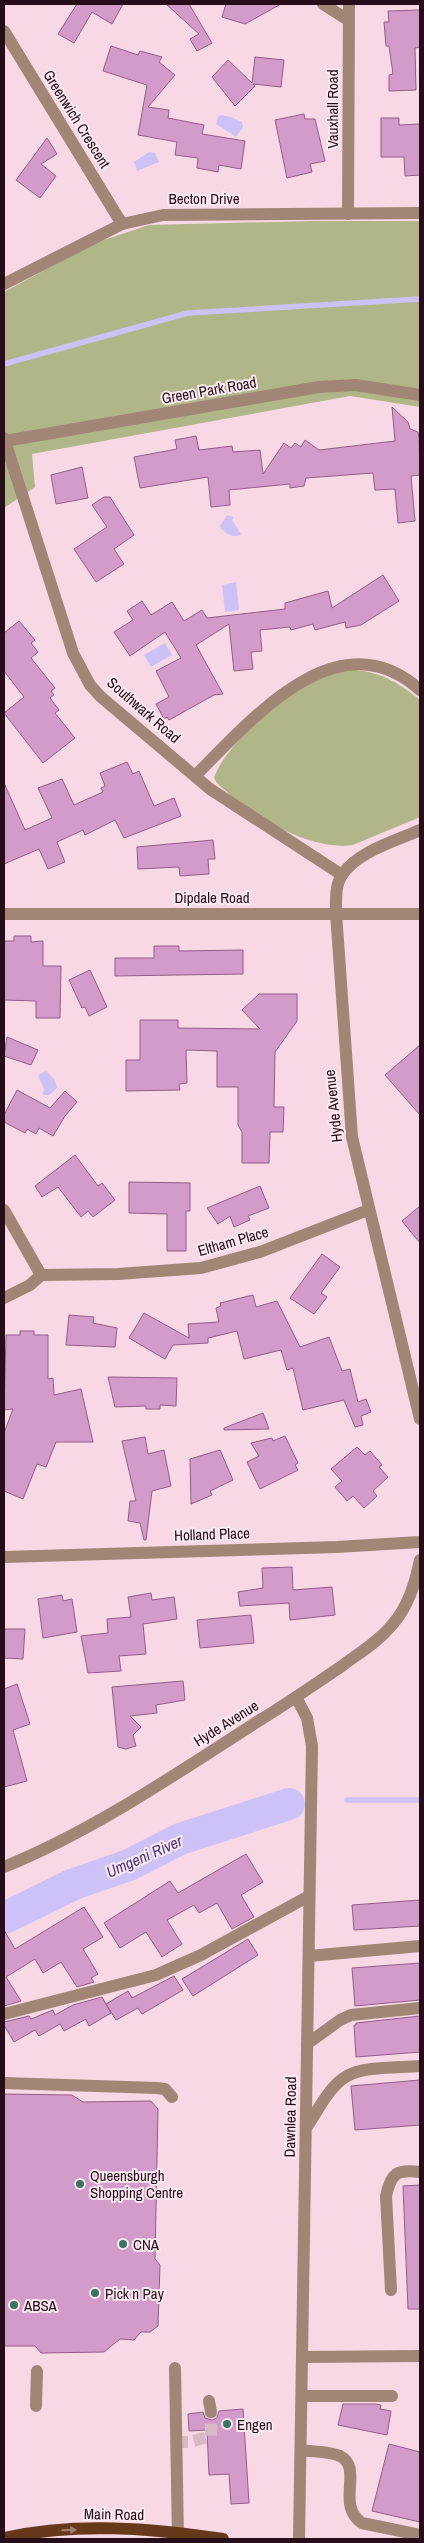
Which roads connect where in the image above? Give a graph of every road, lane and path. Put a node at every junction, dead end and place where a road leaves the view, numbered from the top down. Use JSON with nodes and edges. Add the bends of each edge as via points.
{"nodes":[{"id":1,"x":323,"y":4,"type":"edge"},
{"id":2,"x":349,"y":4,"type":"edge"},
{"id":3,"x":348,"y":20,"type":"junction"},
{"id":4,"x":4,"y":31,"type":"edge"},
{"id":5,"x":348,"y":214,"type":"junction"},
{"id":6,"x":420,"y":214,"type":"edge"},
{"id":7,"x":122,"y":224,"type":"junction"},
{"id":8,"x":4,"y":284,"type":"edge"},
{"id":9,"x":420,"y":395,"type":"edge"},
{"id":10,"x":4,"y":440,"type":"edge"},
{"id":11,"x":420,"y":690,"type":"edge"},
{"id":12,"x":195,"y":776,"type":"junction"},
{"id":13,"x":420,"y":830,"type":"edge"},
{"id":14,"x":342,"y":875,"type":"junction"},
{"id":15,"x":336,"y":913,"type":"junction"},
{"id":16,"x":4,"y":914,"type":"edge"},
{"id":17,"x":420,"y":914,"type":"edge"},
{"id":18,"x":4,"y":1210,"type":"edge"},
{"id":19,"x":368,"y":1210,"type":"junction"},
{"id":20,"x":40,"y":1275,"type":"junction"},
{"id":21,"x":4,"y":1298,"type":"edge"},
{"id":22,"x":420,"y":1419,"type":"edge"},
{"id":23,"x":420,"y":1542,"type":"edge"},
{"id":24,"x":4,"y":1557,"type":"edge"},
{"id":25,"x":420,"y":1560,"type":"edge"},
{"id":26,"x":296,"y":1697,"type":"junction"},
{"id":27,"x":4,"y":1866,"type":"edge"},
{"id":28,"x":309,"y":1896,"type":"junction"},
{"id":29,"x":420,"y":1946,"type":"edge"},
{"id":30,"x":308,"y":1956,"type":"junction"},
{"id":31,"x":420,"y":2008,"type":"edge"},
{"id":32,"x":4,"y":2014,"type":"edge"},
{"id":33,"x":307,"y":2044,"type":"junction"},
{"id":34,"x":420,"y":2066,"type":"edge"},
{"id":35,"x":4,"y":2083,"type":"edge"},
{"id":36,"x":172,"y":2097,"type":"dead end"},
{"id":37,"x":306,"y":2128,"type":"junction"},
{"id":38,"x":420,"y":2172,"type":"edge"},
{"id":39,"x":391,"y":2290,"type":"dead end"},
{"id":40,"x":420,"y":2356,"type":"edge"},
{"id":41,"x":302,"y":2357,"type":"junction"},
{"id":42,"x":175,"y":2368,"type":"dead end"},
{"id":43,"x":36,"y":2371,"type":"dead end"},
{"id":44,"x":302,"y":2396,"type":"junction"},
{"id":45,"x":392,"y":2396,"type":"dead end"},
{"id":46,"x":36,"y":2406,"type":"dead end"},
{"id":47,"x":300,"y":2450,"type":"junction"},
{"id":48,"x":420,"y":2535,"type":"edge"},
{"id":49,"x":178,"y":2536,"type":"edge"},
{"id":50,"x":4,"y":2538,"type":"edge"},
{"id":51,"x":223,"y":2539,"type":"edge"},
{"id":52,"x":299,"y":2539,"type":"edge"}],
"edges":[{"from":1,"to":3,"type":"street"},
{"from":2,"to":3,"type":"street","name":"Vauxhall Road"},
{"from":3,"to":5,"type":"street","name":"Vauxhall Road"},
{"from":4,"to":7,"type":"street","name":"Greenwich Crescent"},
{"from":5,"to":6,"type":"street","name":"Becton Drive"},
{"from":5,"to":7,"type":"street","name":"Becton Drive","via":[[162,215]]},
{"from":7,"to":8,"type":"street","name":"Becton Drive"},
{"from":9,"to":10,"type":"street","name":"Green Park Road","via":[[356,386],[319,387]]},
{"from":10,"to":12,"type":"street","name":"Southwark Road","via":[[81,670],[101,697]]},
{"from":11,"to":12,"type":"street","via":[[399,674],[378,667],[352,664],[314,673],[248,723]]},
{"from":12,"to":14,"type":"street","name":"Southwark Road","via":[[234,806]]},
{"from":13,"to":14,"type":"street","via":[[366,854]]},
{"from":14,"to":15,"type":"street","name":"Hyde Avenue"},
{"from":15,"to":16,"type":"street","name":"Dipdale Road"},
{"from":15,"to":17,"type":"street","name":"Dipdale Road"},
{"from":15,"to":19,"type":"street","name":"Hyde Avenue","via":[[349,1115]]},
{"from":18,"to":20,"type":"street"},
{"from":19,"to":20,"type":"street","name":"Eltham Place","via":[[260,1252],[201,1268]]},
{"from":19,"to":22,"type":"street","name":"Hyde Avenue"},
{"from":20,"to":21,"type":"street","via":[[30,1286]]},
{"from":23,"to":24,"type":"street","name":"Holland Place"},
{"from":25,"to":26,"type":"street","name":"Hyde Avenue","via":[[410,1597],[393,1624],[381,1637]]},
{"from":26,"to":27,"type":"street","name":"Hyde Avenue","via":[[101,1820]]},
{"from":26,"to":28,"type":"street","name":"Dawnlea Road","via":[[307,1718],[312,1746]]},
{"from":28,"to":30,"type":"street","name":"Dawnlea Road"},
{"from":28,"to":32,"type":"street","via":[[226,1942],[156,1975]]},
{"from":29,"to":30,"type":"street"},
{"from":30,"to":33,"type":"street","name":"Dawnlea Road"},
{"from":31,"to":33,"type":"street","via":[[351,2015]]},
{"from":33,"to":37,"type":"street","name":"Dawnlea Road"},
{"from":34,"to":37,"type":"street","via":[[347,2076]]},
{"from":35,"to":36,"type":"street","via":[[158,2088],[165,2089]]},
{"from":37,"to":41,"type":"street","name":"Dawnlea Road"},
{"from":38,"to":39,"type":"street","via":[[397,2172],[389,2181],[386,2196]]},
{"from":40,"to":41,"type":"street"},
{"from":41,"to":44,"type":"street","name":"Dawnlea Road"},
{"from":42,"to":49,"type":"street"},
{"from":43,"to":46,"type":"street"},
{"from":44,"to":45,"type":"street"},
{"from":44,"to":47,"type":"street","name":"Dawnlea Road"},
{"from":47,"to":48,"type":"street","via":[[338,2455],[345,2459],[350,2474],[349,2506],[356,2519]]},
{"from":47,"to":52,"type":"street","name":"Dawnlea Road"},
{"from":50,"to":49,"type":"main road","name":"Main Road","one_way":true,"via":[[67,2530]]},
{"from":49,"to":51,"type":"main road","name":"Main Road"}]}
